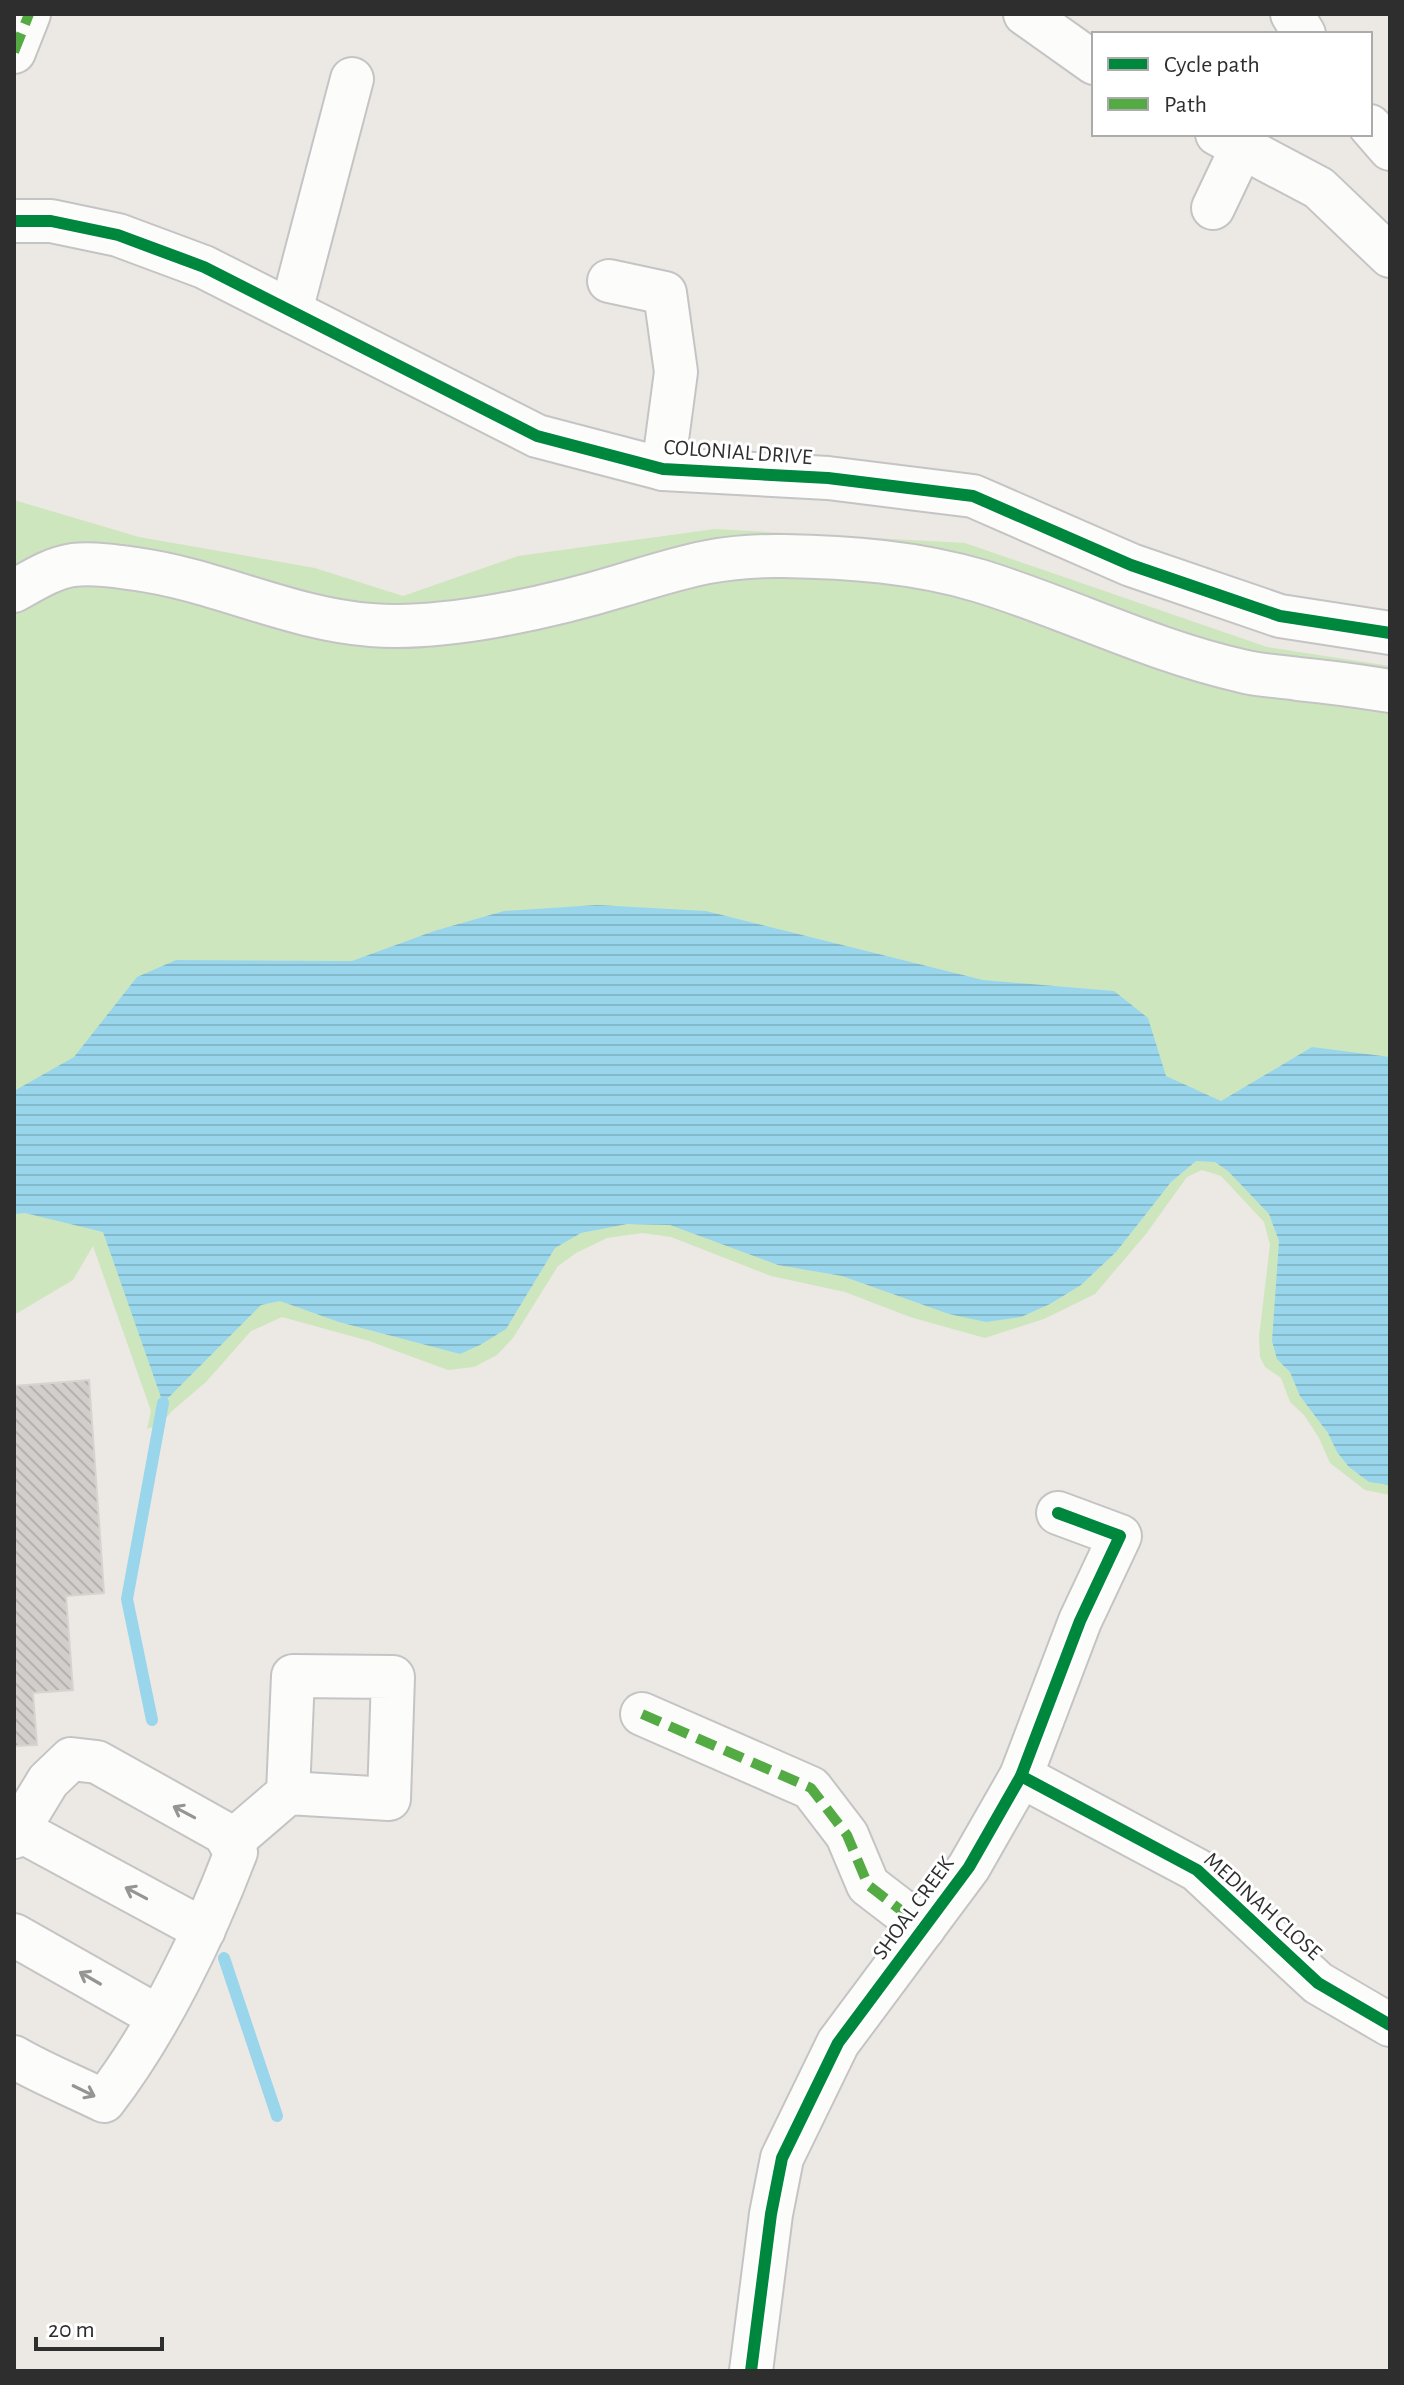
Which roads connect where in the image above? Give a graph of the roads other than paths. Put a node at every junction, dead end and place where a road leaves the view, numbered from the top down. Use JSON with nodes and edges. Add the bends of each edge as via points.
{"nodes":[{"id":1,"x":29,"y":14,"type":"edge"},
{"id":2,"x":1025,"y":14,"type":"edge"},
{"id":3,"x":1292,"y":14,"type":"edge"},
{"id":4,"x":1303,"y":32,"type":"edge"},
{"id":5,"x":14,"y":52,"type":"edge"},
{"id":6,"x":1092,"y":62,"type":"edge"},
{"id":7,"x":352,"y":79,"type":"dead end"},
{"id":8,"x":1372,"y":128,"type":"edge"},
{"id":9,"x":1229,"y":141,"type":"edge"},
{"id":10,"x":1390,"y":149,"type":"edge"},
{"id":11,"x":1213,"y":208,"type":"dead end"},
{"id":12,"x":14,"y":221,"type":"edge"},
{"id":13,"x":1390,"y":256,"type":"edge"},
{"id":14,"x":609,"y":281,"type":"dead end"},
{"id":15,"x":291,"y":311,"type":"junction"},
{"id":16,"x":663,"y":469,"type":"junction"},
{"id":17,"x":14,"y":591,"type":"edge"},
{"id":18,"x":1390,"y":633,"type":"edge"},
{"id":19,"x":1390,"y":691,"type":"edge"},
{"id":20,"x":1058,"y":1513,"type":"dead end"},
{"id":21,"x":642,"y":1714,"type":"dead end"},
{"id":22,"x":1021,"y":1776,"type":"junction"},
{"id":23,"x":288,"y":1793,"type":"dead end"},
{"id":24,"x":17,"y":1834,"type":"edge"},
{"id":25,"x":230,"y":1843,"type":"junction"},
{"id":26,"x":924,"y":1928,"type":"junction"},
{"id":27,"x":204,"y":1930,"type":"junction"},
{"id":28,"x":14,"y":1935,"type":"edge"},
{"id":29,"x":157,"y":2016,"type":"junction"},
{"id":30,"x":1390,"y":2025,"type":"edge"},
{"id":31,"x":14,"y":2057,"type":"edge"},
{"id":32,"x":751,"y":2371,"type":"edge"}],
"edges":[{"from":1,"to":5,"type":"street"},
{"from":2,"to":6,"type":"street"},
{"from":3,"to":4,"type":"street"},
{"from":7,"to":15,"type":"street"},
{"from":8,"to":10,"type":"street"},
{"from":9,"to":11,"type":"street"},
{"from":9,"to":13,"type":"street","via":[[1319,188]]},
{"from":12,"to":15,"type":"street","name":"COLONIAL DRIVE","via":[[51,221],[118,235],[204,267]]},
{"from":14,"to":16,"type":"street","via":[[665,293],[676,372]]},
{"from":15,"to":16,"type":"street","name":"COLONIAL DRIVE","via":[[537,436]]},
{"from":16,"to":18,"type":"street","name":"COLONIAL DRIVE","via":[[828,478],[973,496],[1131,565],[1280,616]]},
{"from":17,"to":19,"type":"street","via":[[70,565],[106,565],[208,584],[321,618],[406,626],[522,610],[732,557],[882,561],[979,581],[1244,672]]},
{"from":20,"to":22,"type":"street","name":"SHOAL CREEK","via":[[1120,1536],[1080,1621]]},
{"from":21,"to":26,"type":"street","via":[[811,1788],[847,1835],[868,1885]]},
{"from":22,"to":26,"type":"street","name":"SHOAL CREEK","via":[[969,1867]]},
{"from":22,"to":30,"type":"street","name":"MEDINAH CLOSE","via":[[1197,1870],[1318,1983]]},
{"from":23,"to":25,"type":"street"},
{"from":25,"to":24,"type":"street","one_way":true,"via":[[224,1833],[97,1762],[71,1759],[48,1781]]},
{"from":27,"to":24,"type":"street","one_way":true},
{"from":25,"to":27,"type":"street","via":[[236,1852]]},
{"from":26,"to":32,"type":"street","name":"SHOAL CREEK","via":[[838,2043],[782,2158]]},
{"from":27,"to":29,"type":"street"},
{"from":29,"to":28,"type":"street","one_way":true},
{"from":31,"to":29,"type":"street","one_way":true,"via":[[104,2101]]}]}
